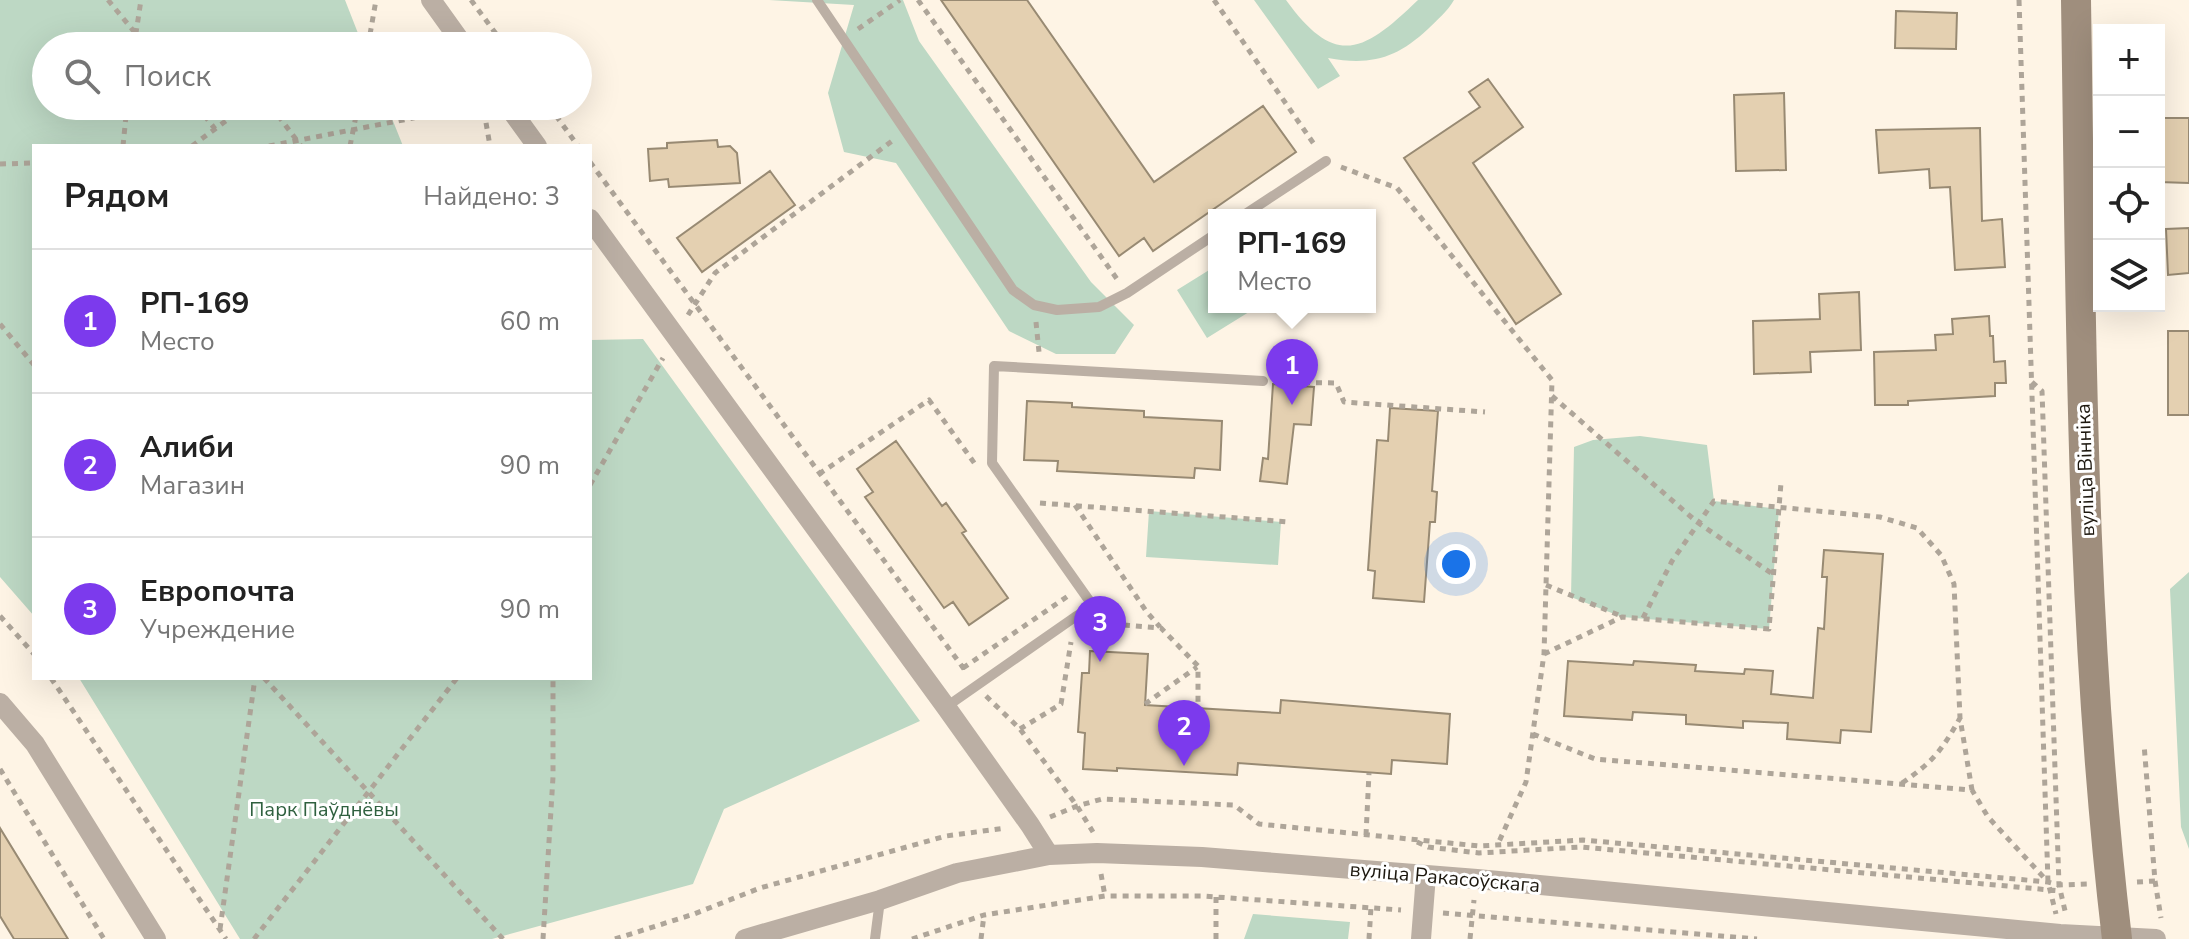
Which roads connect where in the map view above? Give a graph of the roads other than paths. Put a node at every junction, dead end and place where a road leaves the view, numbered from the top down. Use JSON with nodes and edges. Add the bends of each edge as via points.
{"nodes":[{"id":1,"x":431,"y":0,"type":"edge"},
{"id":2,"x":817,"y":0,"type":"edge"},
{"id":3,"x":2076,"y":0,"type":"edge"},
{"id":4,"x":454,"y":32,"type":"edge"},
{"id":5,"x":518,"y":120,"type":"edge"},
{"id":6,"x":536,"y":144,"type":"edge"},
{"id":7,"x":1326,"y":161,"type":"road end"},
{"id":8,"x":1253,"y":209,"type":"edge"},
{"id":9,"x":592,"y":222,"type":"edge"},
{"id":10,"x":1208,"y":239,"type":"edge"},
{"id":11,"x":1263,"y":381,"type":"road end"},
{"id":12,"x":0,"y":703,"type":"edge"},
{"id":13,"x":946,"y":707,"type":"junction"},
{"id":14,"x":1049,"y":855,"type":"junction"},
{"id":15,"x":1426,"y":875,"type":"junction"},
{"id":16,"x":880,"y":900,"type":"junction"},
{"id":17,"x":2159,"y":932,"type":"edge"},
{"id":18,"x":156,"y":939,"type":"edge"},
{"id":19,"x":745,"y":939,"type":"edge"},
{"id":20,"x":875,"y":939,"type":"edge"},
{"id":21,"x":1421,"y":939,"type":"edge"},
{"id":22,"x":2117,"y":939,"type":"edge"}],
"edges":[{"from":1,"to":4,"type":"street"},
{"from":2,"to":10,"type":"lane","via":[[1013,290],[1034,305],[1057,310],[1099,307]]},
{"from":3,"to":22,"type":"street","name":"вуліца Вінніка","via":[[2084,491],[2095,710]]},
{"from":5,"to":6,"type":"street"},
{"from":7,"to":8,"type":"lane"},
{"from":9,"to":13,"type":"street"},
{"from":11,"to":13,"type":"lane","via":[[994,366],[992,463],[1093,606]]},
{"from":12,"to":18,"type":"street","via":[[35,744]]},
{"from":13,"to":14,"type":"street"},
{"from":14,"to":15,"type":"street","name":"вуліца Ракасоўскага","via":[[1202,857]]},
{"from":14,"to":16,"type":"street","name":"вуліца Ракасоўскага","via":[[957,873]]},
{"from":15,"to":21,"type":"street"},
{"from":15,"to":22,"type":"street","name":"вуліца Ракасоўскага"},
{"from":16,"to":19,"type":"street","name":"вуліца Ракасоўскага"},
{"from":16,"to":20,"type":"lane"},
{"from":17,"to":22,"type":"street","name":"вуліца Ракасоўскага"}]}
